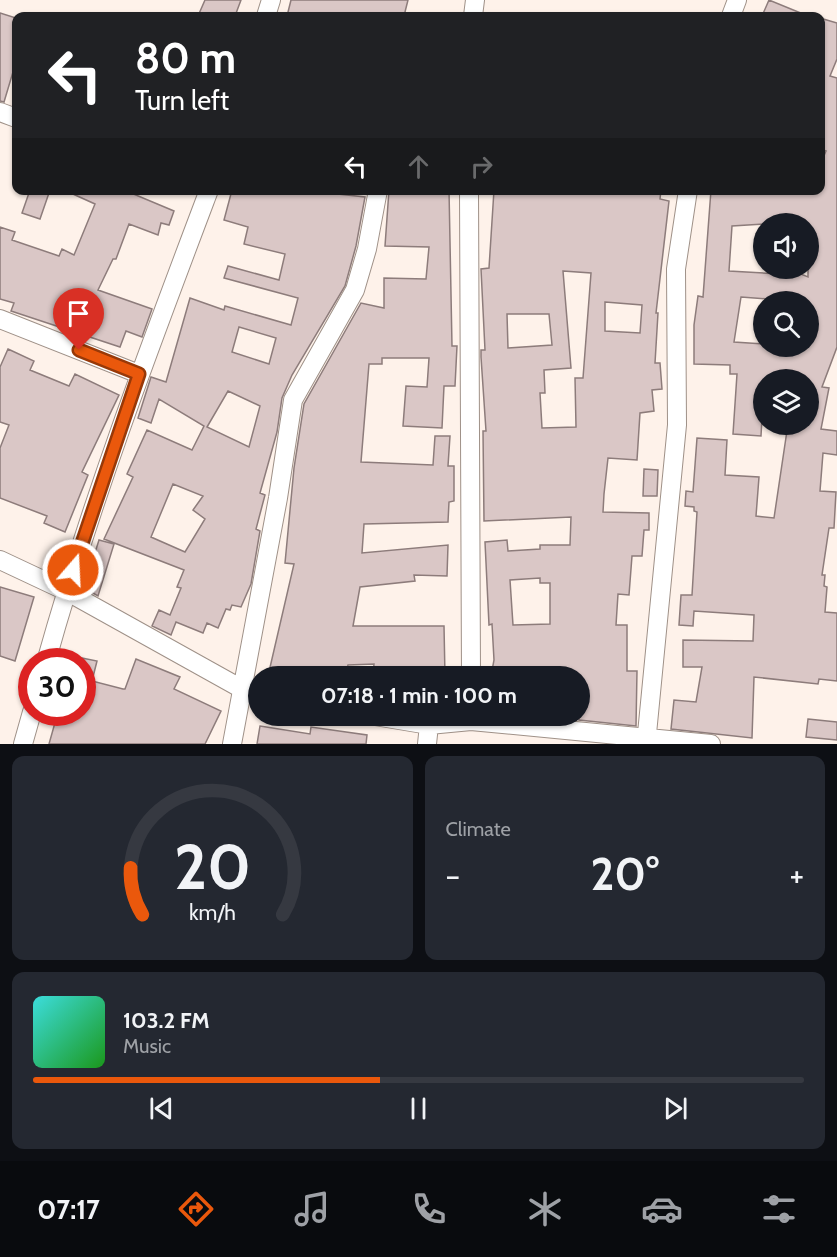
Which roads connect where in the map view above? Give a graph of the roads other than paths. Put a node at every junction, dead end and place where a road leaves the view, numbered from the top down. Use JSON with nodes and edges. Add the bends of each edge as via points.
{"nodes":[{"id":1,"x":207,"y":195,"type":"edge"},
{"id":2,"x":377,"y":195,"type":"edge"},
{"id":3,"x":469,"y":195,"type":"edge"},
{"id":4,"x":687,"y":195,"type":"edge"},
{"id":5,"x":0,"y":319,"type":"edge"},
{"id":6,"x":139,"y":374,"type":"junction"},
{"id":7,"x":0,"y":560,"type":"edge"},
{"id":8,"x":66,"y":591,"type":"junction"},
{"id":9,"x":50,"y":648,"type":"edge"},
{"id":10,"x":254,"y":666,"type":"edge"},
{"id":11,"x":471,"y":666,"type":"edge"},
{"id":12,"x":248,"y":690,"type":"edge"},
{"id":13,"x":248,"y":697,"type":"edge"},
{"id":14,"x":28,"y":726,"type":"edge"},
{"id":15,"x":429,"y":726,"type":"edge"},
{"id":16,"x":532,"y":726,"type":"edge"},
{"id":17,"x":646,"y":741,"type":"edge"},
{"id":18,"x":23,"y":744,"type":"edge"},
{"id":19,"x":232,"y":744,"type":"edge"},
{"id":20,"x":427,"y":744,"type":"edge"},
{"id":21,"x":711,"y":744,"type":"edge"}],
"edges":[{"from":1,"to":6,"type":"street"},
{"from":2,"to":10,"type":"street","via":[[355,290],[293,400]]},
{"from":3,"to":11,"type":"street"},
{"from":4,"to":17,"type":"street","via":[[676,269],[677,425]]},
{"from":5,"to":6,"type":"street"},
{"from":6,"to":8,"type":"street"},
{"from":7,"to":8,"type":"street"},
{"from":8,"to":9,"type":"street"},
{"from":8,"to":12,"type":"street"},
{"from":13,"to":19,"type":"street"},
{"from":14,"to":18,"type":"street"},
{"from":15,"to":20,"type":"street"},
{"from":16,"to":17,"type":"street"},
{"from":17,"to":21,"type":"street"}]}
